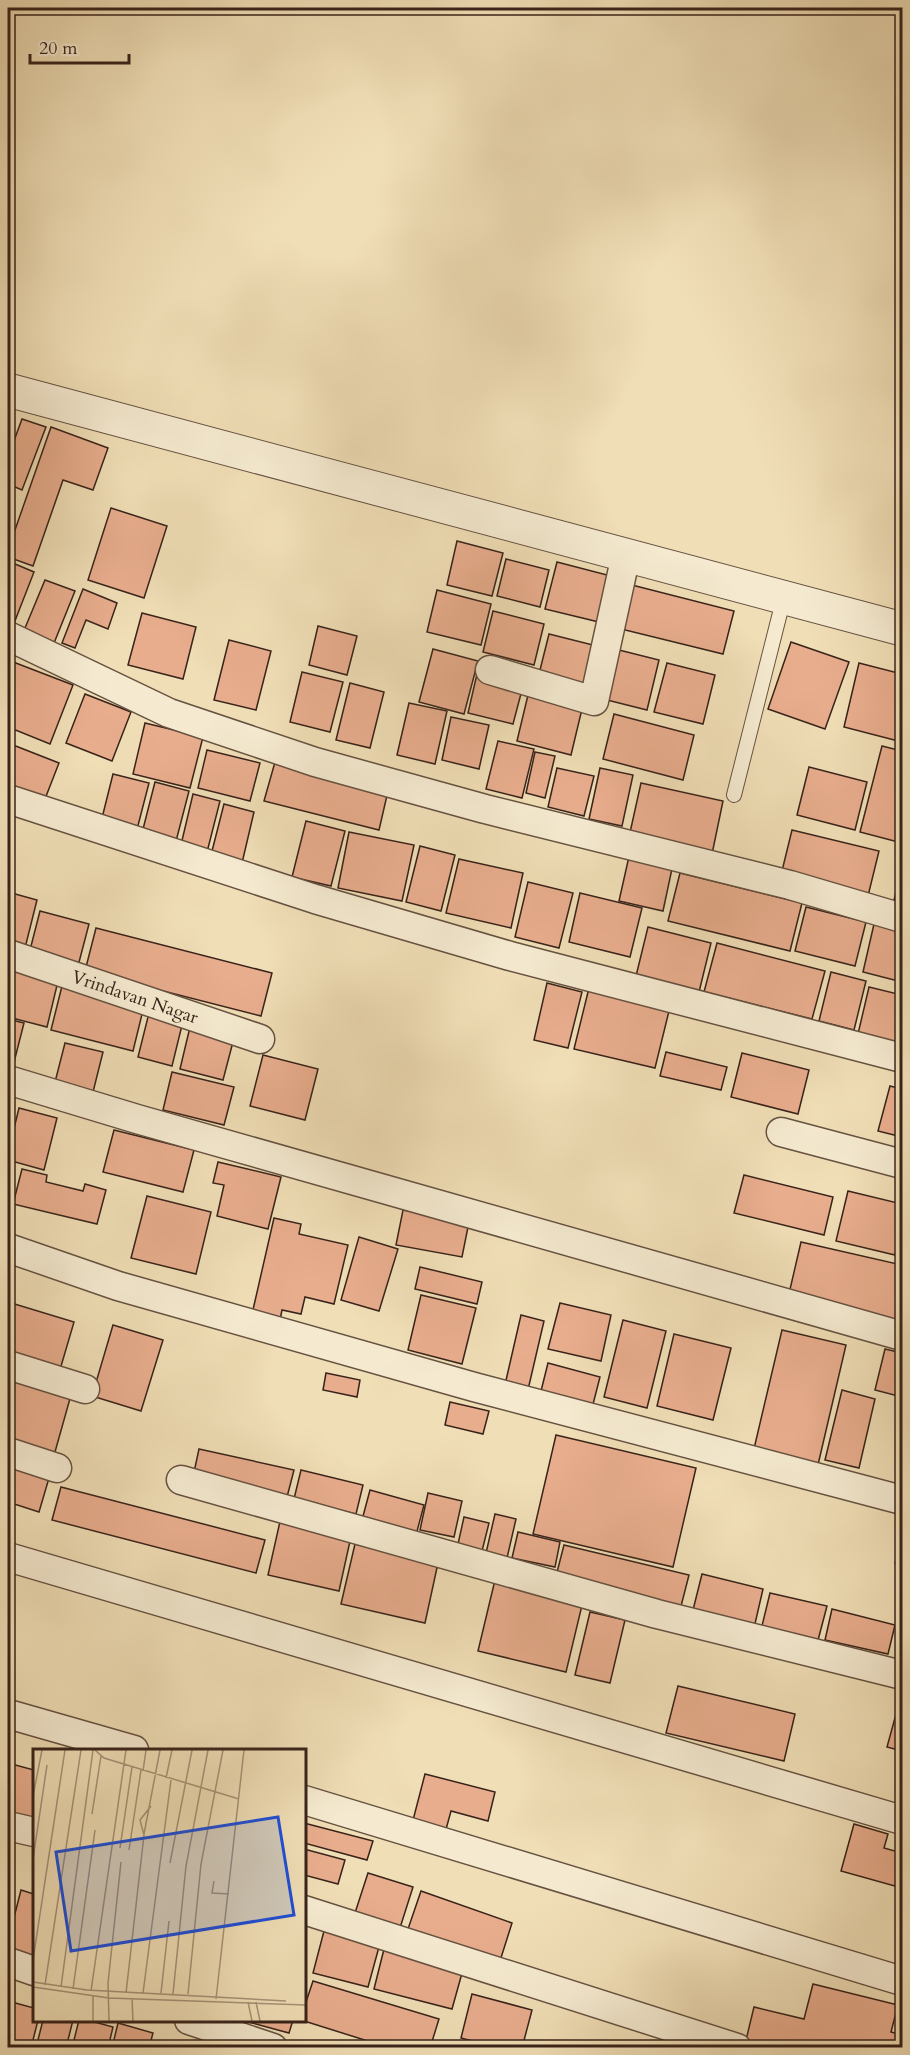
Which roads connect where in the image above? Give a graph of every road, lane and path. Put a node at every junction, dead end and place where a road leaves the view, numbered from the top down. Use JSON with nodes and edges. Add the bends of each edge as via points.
{"nodes":[{"id":1,"x":8,"y":390,"type":"edge"},
{"id":2,"x":626,"y":555,"type":"junction"},
{"id":3,"x":784,"y":597,"type":"junction"},
{"id":4,"x":903,"y":629,"type":"edge"},
{"id":5,"x":8,"y":636,"type":"edge"},
{"id":6,"x":490,"y":670,"type":"dead end"},
{"id":7,"x":734,"y":795,"type":"dead end"},
{"id":8,"x":8,"y":799,"type":"edge"},
{"id":9,"x":903,"y":918,"type":"edge"},
{"id":10,"x":8,"y":954,"type":"edge"},
{"id":11,"x":260,"y":1039,"type":"dead end"},
{"id":12,"x":903,"y":1058,"type":"edge"},
{"id":13,"x":8,"y":1080,"type":"edge"},
{"id":14,"x":781,"y":1132,"type":"dead end"},
{"id":15,"x":903,"y":1164,"type":"edge"},
{"id":16,"x":8,"y":1248,"type":"edge"},
{"id":17,"x":903,"y":1336,"type":"edge"},
{"id":18,"x":8,"y":1365,"type":"edge"},
{"id":19,"x":85,"y":1389,"type":"dead end"},
{"id":20,"x":8,"y":1452,"type":"edge"},
{"id":21,"x":57,"y":1468,"type":"dead end"},
{"id":22,"x":181,"y":1480,"type":"dead end"},
{"id":23,"x":903,"y":1500,"type":"edge"},
{"id":24,"x":8,"y":1557,"type":"edge"},
{"id":25,"x":903,"y":1675,"type":"edge"},
{"id":26,"x":8,"y":1714,"type":"edge"},
{"id":27,"x":130,"y":1749,"type":"edge"},
{"id":28,"x":306,"y":1801,"type":"edge"},
{"id":29,"x":903,"y":1820,"type":"edge"},
{"id":30,"x":8,"y":1826,"type":"edge"},
{"id":31,"x":33,"y":1833,"type":"edge"},
{"id":32,"x":306,"y":1911,"type":"edge"},
{"id":33,"x":8,"y":1962,"type":"edge"},
{"id":34,"x":33,"y":1971,"type":"edge"},
{"id":35,"x":903,"y":1981,"type":"edge"},
{"id":36,"x":195,"y":2022,"type":"edge"},
{"id":37,"x":273,"y":2048,"type":"edge"},
{"id":38,"x":737,"y":2048,"type":"edge"}],
"edges":[{"from":1,"to":2,"type":"street"},
{"from":2,"to":3,"type":"street"},
{"from":2,"to":6,"type":"street","via":[[594,701]]},
{"from":3,"to":4,"type":"street"},
{"from":3,"to":7,"type":"lane"},
{"from":5,"to":9,"type":"street","via":[[169,713],[315,762]]},
{"from":8,"to":12,"type":"street","via":[[315,899],[499,953]]},
{"from":10,"to":11,"type":"street","name":"Vrindavan Nagar"},
{"from":13,"to":17,"type":"street"},
{"from":14,"to":15,"type":"street"},
{"from":16,"to":23,"type":"street","via":[[118,1286],[474,1387]]},
{"from":18,"to":19,"type":"street"},
{"from":20,"to":21,"type":"street"},
{"from":22,"to":25,"type":"street","via":[[657,1614]]},
{"from":24,"to":29,"type":"street"},
{"from":26,"to":27,"type":"street"},
{"from":28,"to":35,"type":"street"},
{"from":30,"to":31,"type":"street"},
{"from":32,"to":38,"type":"street"},
{"from":33,"to":34,"type":"street"},
{"from":36,"to":37,"type":"street"}]}
